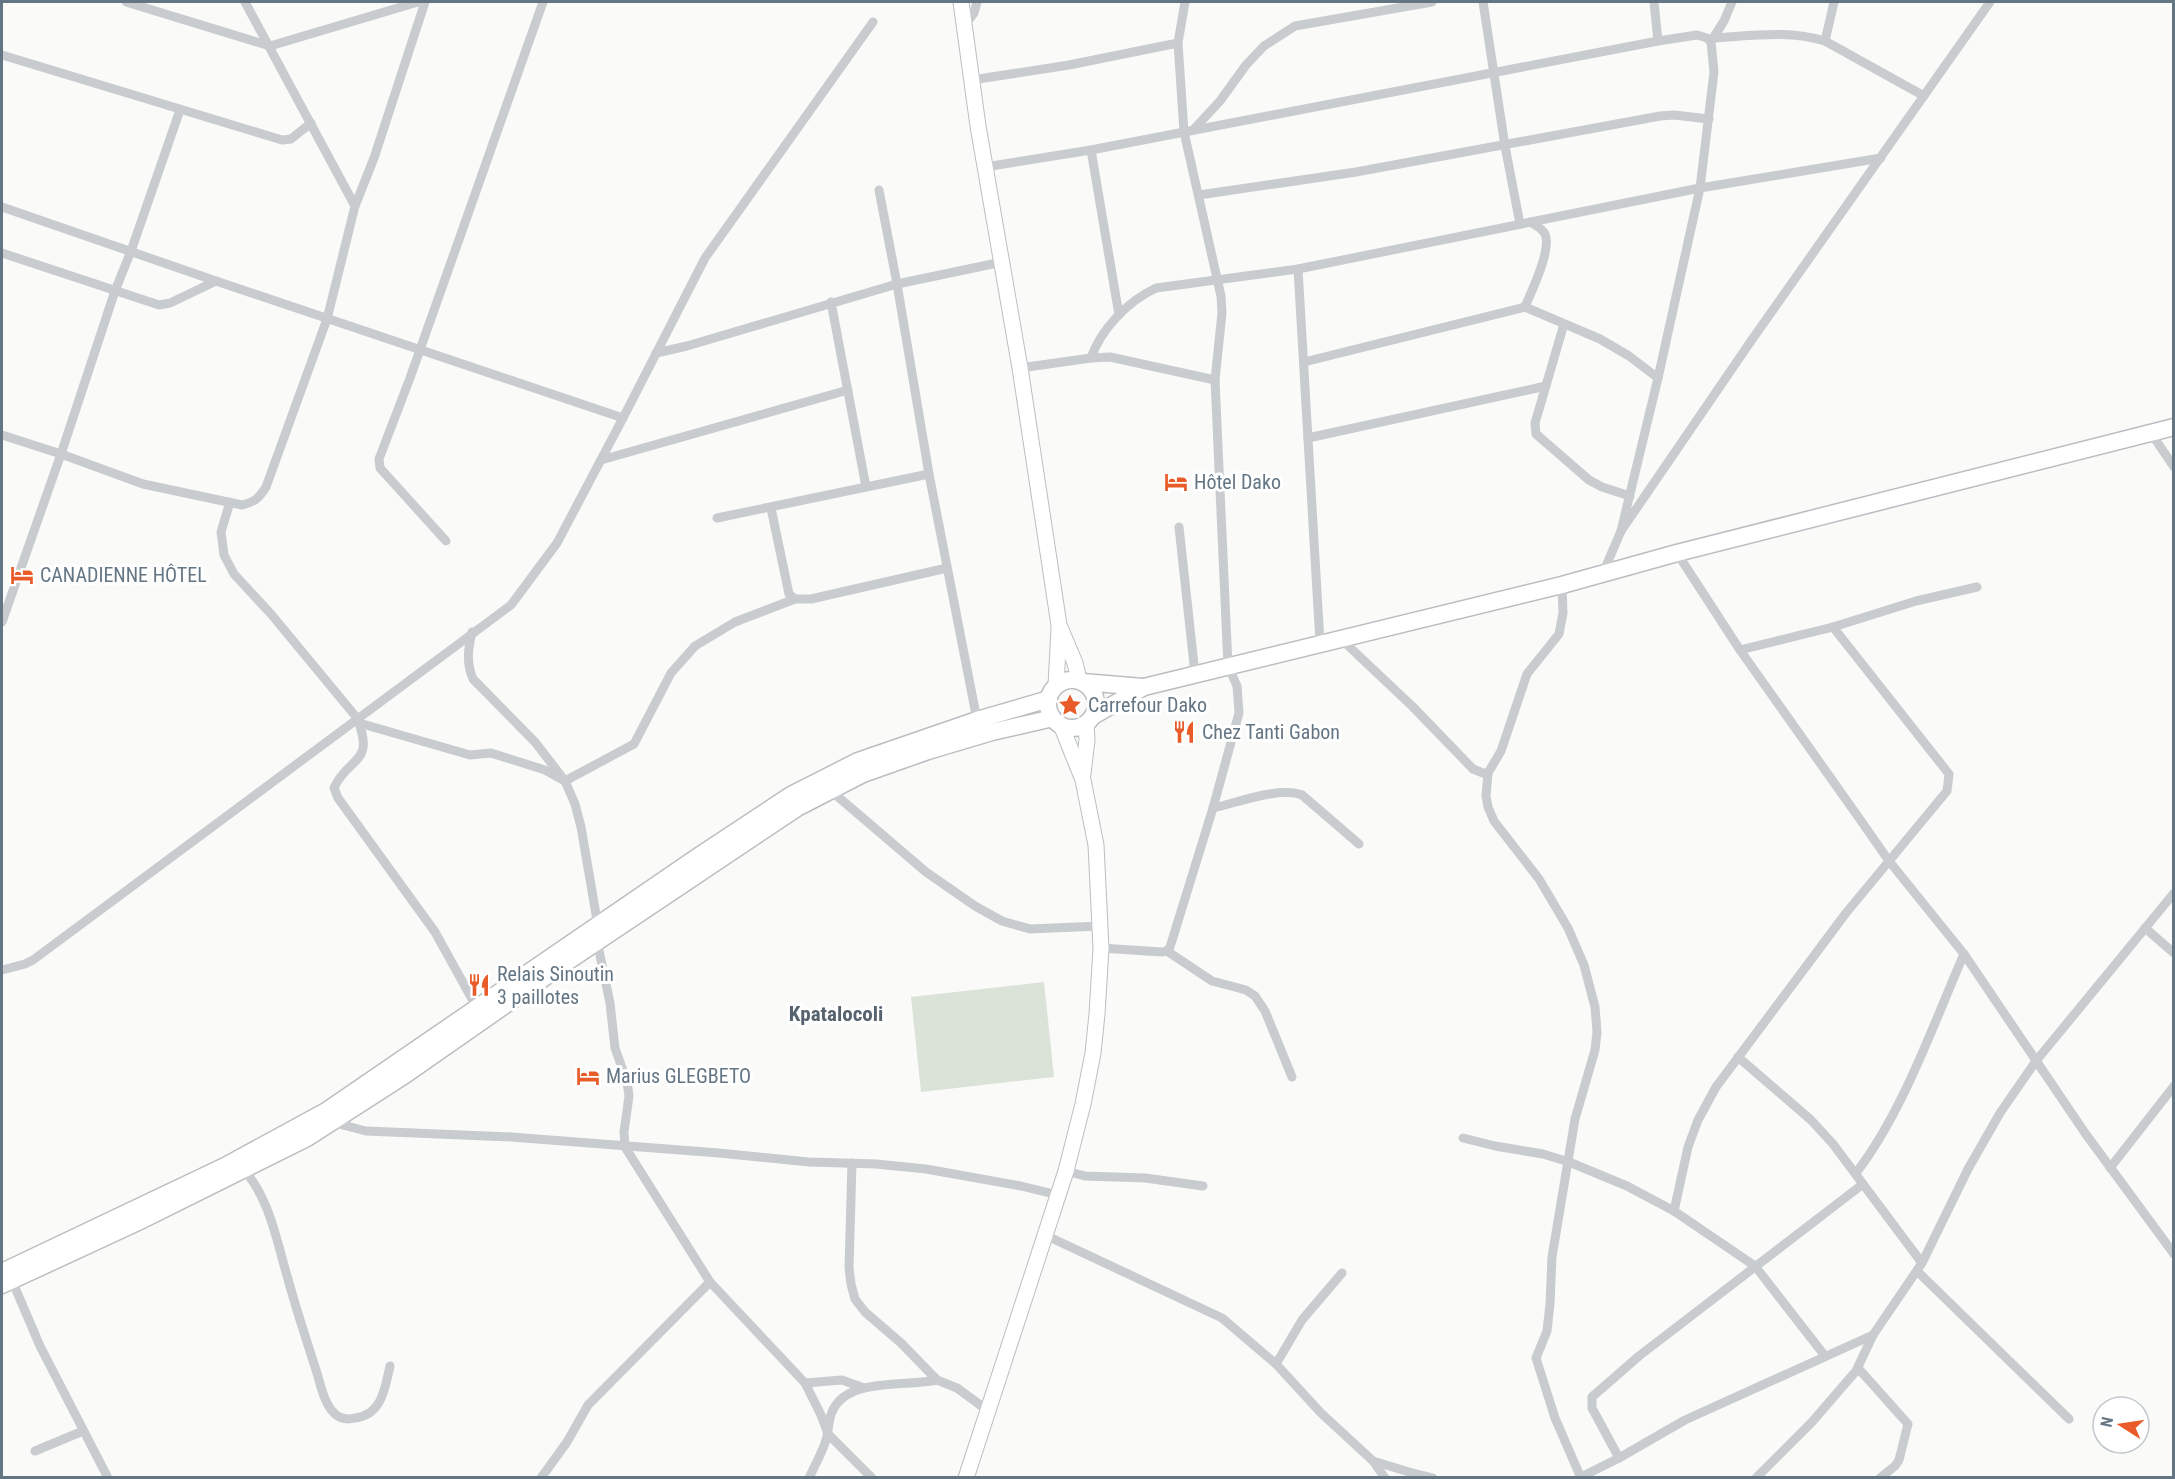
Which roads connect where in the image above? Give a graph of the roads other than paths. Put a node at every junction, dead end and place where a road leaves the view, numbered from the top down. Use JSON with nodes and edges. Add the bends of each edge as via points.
{"nodes":[{"id":1,"x":126,"y":2,"type":"edge"},
{"id":2,"x":245,"y":2,"type":"edge"},
{"id":3,"x":418,"y":2,"type":"edge"},
{"id":4,"x":425,"y":2,"type":"edge"},
{"id":5,"x":543,"y":2,"type":"edge"},
{"id":6,"x":961,"y":2,"type":"edge"},
{"id":7,"x":977,"y":2,"type":"edge"},
{"id":8,"x":1185,"y":2,"type":"edge"},
{"id":9,"x":1432,"y":2,"type":"edge"},
{"id":10,"x":1483,"y":2,"type":"edge"},
{"id":11,"x":1654,"y":2,"type":"edge"},
{"id":12,"x":1732,"y":2,"type":"edge"},
{"id":13,"x":1834,"y":2,"type":"edge"},
{"id":14,"x":1990,"y":2,"type":"edge"},
{"id":15,"x":873,"y":22,"type":"dead end"},
{"id":16,"x":965,"y":25,"type":"junction"},
{"id":17,"x":1712,"y":40,"type":"junction"},
{"id":18,"x":1825,"y":40,"type":"junction"},
{"id":19,"x":1658,"y":41,"type":"junction"},
{"id":20,"x":1178,"y":43,"type":"junction"},
{"id":21,"x":270,"y":46,"type":"junction"},
{"id":22,"x":2,"y":55,"type":"edge"},
{"id":23,"x":1493,"y":73,"type":"junction"},
{"id":24,"x":972,"y":80,"type":"junction"},
{"id":25,"x":1924,"y":96,"type":"junction"},
{"id":26,"x":180,"y":110,"type":"junction"},
{"id":27,"x":1709,"y":118,"type":"junction"},
{"id":28,"x":311,"y":123,"type":"junction"},
{"id":29,"x":1189,"y":130,"type":"junction"},
{"id":30,"x":1505,"y":146,"type":"junction"},
{"id":31,"x":1092,"y":150,"type":"junction"},
{"id":32,"x":1881,"y":158,"type":"junction"},
{"id":33,"x":985,"y":167,"type":"junction"},
{"id":34,"x":1700,"y":188,"type":"junction"},
{"id":35,"x":879,"y":190,"type":"dead end"},
{"id":36,"x":1199,"y":195,"type":"junction"},
{"id":37,"x":355,"y":206,"type":"junction"},
{"id":38,"x":2,"y":207,"type":"edge"},
{"id":39,"x":1525,"y":223,"type":"junction"},
{"id":40,"x":131,"y":251,"type":"junction"},
{"id":41,"x":2,"y":254,"type":"edge"},
{"id":42,"x":1002,"y":262,"type":"junction"},
{"id":43,"x":1298,"y":269,"type":"junction"},
{"id":44,"x":1217,"y":280,"type":"junction"},
{"id":45,"x":216,"y":282,"type":"junction"},
{"id":46,"x":897,"y":284,"type":"junction"},
{"id":47,"x":115,"y":291,"type":"junction"},
{"id":48,"x":831,"y":302,"type":"junction"},
{"id":49,"x":1525,"y":307,"type":"junction"},
{"id":50,"x":1119,"y":315,"type":"junction"},
{"id":51,"x":327,"y":319,"type":"junction"},
{"id":52,"x":1564,"y":324,"type":"junction"},
{"id":53,"x":418,"y":349,"type":"junction"},
{"id":54,"x":656,"y":353,"type":"junction"},
{"id":55,"x":1091,"y":358,"type":"junction"},
{"id":56,"x":1304,"y":362,"type":"junction"},
{"id":57,"x":1020,"y":368,"type":"junction"},
{"id":58,"x":1658,"y":378,"type":"junction"},
{"id":59,"x":1215,"y":380,"type":"junction"},
{"id":60,"x":1546,"y":386,"type":"junction"},
{"id":61,"x":848,"y":390,"type":"junction"},
{"id":62,"x":623,"y":418,"type":"junction"},
{"id":63,"x":2174,"y":427,"type":"edge"},
{"id":64,"x":2151,"y":433,"type":"junction"},
{"id":65,"x":2,"y":435,"type":"edge"},
{"id":66,"x":1308,"y":438,"type":"junction"},
{"id":67,"x":61,"y":454,"type":"junction"},
{"id":68,"x":601,"y":460,"type":"junction"},
{"id":69,"x":2174,"y":467,"type":"edge"},
{"id":70,"x":929,"y":474,"type":"junction"},
{"id":71,"x":866,"y":488,"type":"junction"},
{"id":72,"x":1629,"y":496,"type":"junction"},
{"id":73,"x":230,"y":502,"type":"junction"},
{"id":74,"x":771,"y":508,"type":"junction"},
{"id":75,"x":717,"y":518,"type":"dead end"},
{"id":76,"x":1179,"y":527,"type":"dead end"},
{"id":77,"x":1621,"y":531,"type":"junction"},
{"id":78,"x":447,"y":541,"type":"dead end"},
{"id":79,"x":1677,"y":553,"type":"junction"},
{"id":80,"x":947,"y":568,"type":"junction"},
{"id":81,"x":1603,"y":573,"type":"junction"},
{"id":82,"x":1562,"y":585,"type":"junction"},
{"id":83,"x":1977,"y":587,"type":"dead end"},
{"id":84,"x":795,"y":599,"type":"junction"},
{"id":85,"x":2,"y":620,"type":"edge"},
{"id":86,"x":1059,"y":625,"type":"junction"},
{"id":87,"x":1833,"y":627,"type":"junction"},
{"id":88,"x":472,"y":632,"type":"junction"},
{"id":89,"x":1340,"y":638,"type":"junction"},
{"id":90,"x":1320,"y":643,"type":"junction"},
{"id":91,"x":1740,"y":650,"type":"junction"},
{"id":92,"x":1228,"y":666,"type":"junction"},
{"id":93,"x":1195,"y":674,"type":"junction"},
{"id":94,"x":1081,"y":681,"type":"junction"},
{"id":95,"x":1144,"y":687,"type":"junction"},
{"id":96,"x":1052,"y":692,"type":"junction"},
{"id":97,"x":977,"y":720,"type":"junction"},
{"id":98,"x":1089,"y":720,"type":"junction"},
{"id":99,"x":358,"y":721,"type":"junction"},
{"id":100,"x":1057,"y":722,"type":"junction"},
{"id":101,"x":1488,"y":773,"type":"junction"},
{"id":102,"x":1083,"y":780,"type":"junction"},
{"id":103,"x":565,"y":782,"type":"junction"},
{"id":104,"x":830,"y":790,"type":"junction"},
{"id":105,"x":1213,"y":808,"type":"junction"},
{"id":106,"x":1359,"y":844,"type":"dead end"},
{"id":107,"x":1889,"y":861,"type":"junction"},
{"id":108,"x":2174,"y":893,"type":"edge"},
{"id":109,"x":1100,"y":926,"type":"junction"},
{"id":110,"x":2145,"y":928,"type":"junction"},
{"id":111,"x":598,"y":933,"type":"junction"},
{"id":112,"x":1101,"y":948,"type":"junction"},
{"id":113,"x":1167,"y":951,"type":"junction"},
{"id":114,"x":2174,"y":953,"type":"edge"},
{"id":115,"x":1964,"y":954,"type":"junction"},
{"id":116,"x":2,"y":970,"type":"edge"},
{"id":117,"x":477,"y":1008,"type":"junction"},
{"id":118,"x":1738,"y":1057,"type":"junction"},
{"id":119,"x":2036,"y":1061,"type":"junction"},
{"id":120,"x":1292,"y":1077,"type":"dead end"},
{"id":121,"x":2174,"y":1086,"type":"edge"},
{"id":122,"x":330,"y":1116,"type":"junction"},
{"id":123,"x":1462,"y":1138,"type":"dead end"},
{"id":124,"x":625,"y":1147,"type":"junction"},
{"id":125,"x":1569,"y":1162,"type":"junction"},
{"id":126,"x":852,"y":1163,"type":"junction"},
{"id":127,"x":2110,"y":1168,"type":"junction"},
{"id":128,"x":244,"y":1170,"type":"junction"},
{"id":129,"x":1066,"y":1172,"type":"junction"},
{"id":130,"x":1856,"y":1173,"type":"junction"},
{"id":131,"x":1863,"y":1184,"type":"junction"},
{"id":132,"x":1203,"y":1186,"type":"dead end"},
{"id":133,"x":1058,"y":1195,"type":"junction"},
{"id":134,"x":1674,"y":1211,"type":"junction"},
{"id":135,"x":1044,"y":1235,"type":"junction"},
{"id":136,"x":2174,"y":1254,"type":"edge"},
{"id":137,"x":1755,"y":1266,"type":"junction"},
{"id":138,"x":1919,"y":1267,"type":"junction"},
{"id":139,"x":1342,"y":1273,"type":"dead end"},
{"id":140,"x":6,"y":1276,"type":"edge"},
{"id":141,"x":710,"y":1282,"type":"junction"},
{"id":142,"x":1873,"y":1335,"type":"junction"},
{"id":143,"x":1825,"y":1356,"type":"junction"},
{"id":144,"x":1276,"y":1364,"type":"junction"},
{"id":145,"x":390,"y":1366,"type":"dead end"},
{"id":146,"x":1858,"y":1368,"type":"junction"},
{"id":147,"x":937,"y":1380,"type":"junction"},
{"id":148,"x":805,"y":1383,"type":"junction"},
{"id":149,"x":864,"y":1388,"type":"junction"},
{"id":150,"x":987,"y":1410,"type":"junction"},
{"id":151,"x":2069,"y":1419,"type":"dead end"},
{"id":152,"x":83,"y":1431,"type":"junction"},
{"id":153,"x":828,"y":1434,"type":"junction"},
{"id":154,"x":35,"y":1450,"type":"dead end"},
{"id":155,"x":1619,"y":1458,"type":"junction"},
{"id":156,"x":1373,"y":1461,"type":"junction"},
{"id":157,"x":1384,"y":1477,"type":"edge"},
{"id":158,"x":1580,"y":1477,"type":"edge"},
{"id":159,"x":108,"y":1478,"type":"edge"},
{"id":160,"x":541,"y":1478,"type":"edge"},
{"id":161,"x":809,"y":1478,"type":"edge"},
{"id":162,"x":872,"y":1478,"type":"edge"},
{"id":163,"x":966,"y":1478,"type":"edge"},
{"id":164,"x":1433,"y":1478,"type":"edge"},
{"id":165,"x":1756,"y":1478,"type":"edge"},
{"id":166,"x":1880,"y":1478,"type":"edge"}],
"edges":[{"from":1,"to":21,"type":"street"},
{"from":2,"to":21,"type":"street"},
{"from":3,"to":21,"type":"street"},
{"from":4,"to":37,"type":"street"},
{"from":5,"to":53,"type":"street"},
{"from":6,"to":16,"type":"main road"},
{"from":7,"to":16,"type":"street"},
{"from":8,"to":20,"type":"street"},
{"from":9,"to":29,"type":"street","via":[[1295,26],[1264,46],[1220,101]]},
{"from":10,"to":23,"type":"street"},
{"from":11,"to":19,"type":"street"},
{"from":12,"to":17,"type":"street"},
{"from":13,"to":18,"type":"street"},
{"from":14,"to":25,"type":"street"},
{"from":15,"to":54,"type":"street","via":[[705,258]]},
{"from":16,"to":24,"type":"main road"},
{"from":17,"to":18,"type":"street","via":[[1794,34]]},
{"from":17,"to":19,"type":"street","via":[[1696,35]]},
{"from":17,"to":27,"type":"street","via":[[1714,72]]},
{"from":18,"to":25,"type":"street"},
{"from":19,"to":23,"type":"street"},
{"from":20,"to":24,"type":"street"},
{"from":20,"to":29,"type":"street"},
{"from":21,"to":28,"type":"street"},
{"from":22,"to":26,"type":"street"},
{"from":23,"to":29,"type":"street"},
{"from":23,"to":30,"type":"street"},
{"from":24,"to":33,"type":"main road"},
{"from":25,"to":32,"type":"street"},
{"from":26,"to":28,"type":"street","via":[[282,140],[291,139]]},
{"from":26,"to":40,"type":"street"},
{"from":27,"to":30,"type":"street","via":[[1660,116]]},
{"from":27,"to":34,"type":"street"},
{"from":28,"to":37,"type":"street"},
{"from":29,"to":31,"type":"street"},
{"from":29,"to":36,"type":"street"},
{"from":30,"to":36,"type":"street"},
{"from":30,"to":39,"type":"street"},
{"from":31,"to":33,"type":"street"},
{"from":31,"to":50,"type":"street"},
{"from":32,"to":34,"type":"street"},
{"from":32,"to":77,"type":"street"},
{"from":33,"to":42,"type":"main road"},
{"from":34,"to":39,"type":"street"},
{"from":34,"to":58,"type":"street"},
{"from":35,"to":46,"type":"street"},
{"from":36,"to":44,"type":"street"},
{"from":37,"to":51,"type":"street"},
{"from":38,"to":40,"type":"street"},
{"from":39,"to":43,"type":"street"},
{"from":39,"to":49,"type":"street","via":[[1541,229],[1546,240],[1545,254]]},
{"from":40,"to":45,"type":"street"},
{"from":40,"to":47,"type":"street"},
{"from":41,"to":47,"type":"street"},
{"from":42,"to":46,"type":"street"},
{"from":42,"to":57,"type":"main road"},
{"from":43,"to":44,"type":"street"},
{"from":43,"to":56,"type":"street"},
{"from":44,"to":50,"type":"street","via":[[1156,288],[1142,294]]},
{"from":44,"to":59,"type":"street","via":[[1222,313]]},
{"from":45,"to":47,"type":"street","via":[[159,305]]},
{"from":45,"to":51,"type":"street"},
{"from":46,"to":48,"type":"street"},
{"from":46,"to":70,"type":"street"},
{"from":47,"to":67,"type":"street"},
{"from":48,"to":54,"type":"street"},
{"from":48,"to":61,"type":"street"},
{"from":49,"to":52,"type":"street"},
{"from":49,"to":56,"type":"street"},
{"from":50,"to":55,"type":"street"},
{"from":51,"to":53,"type":"street"},
{"from":51,"to":73,"type":"street","via":[[266,487],[254,502]]},
{"from":52,"to":58,"type":"street","via":[[1629,356]]},
{"from":52,"to":60,"type":"street"},
{"from":53,"to":62,"type":"street"},
{"from":53,"to":78,"type":"street","via":[[379,459],[380,468]]},
{"from":54,"to":62,"type":"street"},
{"from":55,"to":57,"type":"street"},
{"from":55,"to":59,"type":"street","via":[[1123,358]]},
{"from":56,"to":66,"type":"street"},
{"from":57,"to":86,"type":"main road"},
{"from":58,"to":72,"type":"street"},
{"from":59,"to":92,"type":"street"},
{"from":60,"to":66,"type":"street"},
{"from":60,"to":72,"type":"street","via":[[1535,423],[1536,434],[1589,480]]},
{"from":61,"to":68,"type":"street"},
{"from":61,"to":71,"type":"street"},
{"from":62,"to":68,"type":"street"},
{"from":63,"to":64,"type":"highway"},
{"from":64,"to":69,"type":"street"},
{"from":64,"to":79,"type":"highway"},
{"from":65,"to":67,"type":"street"},
{"from":66,"to":90,"type":"street"},
{"from":67,"to":73,"type":"street","via":[[143,483]]},
{"from":67,"to":85,"type":"street"},
{"from":68,"to":88,"type":"street","via":[[557,543],[531,579],[511,605]]},
{"from":70,"to":71,"type":"street"},
{"from":70,"to":80,"type":"street"},
{"from":71,"to":74,"type":"street"},
{"from":72,"to":77,"type":"street"},
{"from":73,"to":99,"type":"street","via":[[221,532],[224,555],[234,574]]},
{"from":74,"to":75,"type":"street"},
{"from":74,"to":84,"type":"street","via":[[789,594]]},
{"from":76,"to":93,"type":"street"},
{"from":77,"to":81,"type":"street"},
{"from":79,"to":81,"type":"highway"},
{"from":79,"to":91,"type":"street"},
{"from":80,"to":84,"type":"street","via":[[811,599]]},
{"from":80,"to":97,"type":"street"},
{"from":81,"to":82,"type":"highway"},
{"from":82,"to":89,"type":"highway"},
{"from":82,"to":101,"type":"street","via":[[1559,634],[1527,674],[1501,751]]},
{"from":83,"to":87,"type":"street"},
{"from":84,"to":103,"type":"street","via":[[735,622],[695,646],[671,673],[634,744]]},
{"from":86,"to":94,"type":"main road"},
{"from":86,"to":96,"type":"main road"},
{"from":87,"to":91,"type":"street"},
{"from":87,"to":107,"type":"street","via":[[1949,774],[1947,790]]},
{"from":88,"to":99,"type":"street"},
{"from":88,"to":103,"type":"street","via":[[468,650],[473,679],[529,735]]},
{"from":89,"to":90,"type":"highway"},
{"from":89,"to":101,"type":"street","via":[[1473,769]]},
{"from":90,"to":92,"type":"highway"},
{"from":91,"to":107,"type":"street"},
{"from":92,"to":93,"type":"highway"},
{"from":92,"to":105,"type":"street","via":[[1237,686],[1239,713]]},
{"from":93,"to":95,"type":"highway"},
{"from":94,"to":95,"type":"highway"},
{"from":94,"to":96,"type":"highway","via":[[1068,680]]},
{"from":94,"to":98,"type":"highway","via":[[1095,697],[1096,707]]},
{"from":95,"to":98,"type":"highway"},
{"from":96,"to":97,"type":"highway"},
{"from":96,"to":100,"type":"highway","via":[[1048,708]]},
{"from":97,"to":111,"type":"highway","via":[[858,761],[799,791],[717,844]]},
{"from":98,"to":100,"type":"highway","via":[[1072,728]]},
{"from":98,"to":102,"type":"main road"},
{"from":99,"to":103,"type":"street","via":[[470,755],[491,753],[545,770]]},
{"from":99,"to":116,"type":"street","via":[[33,960]]},
{"from":99,"to":117,"type":"street","via":[[364,744],[358,760],[334,788],[338,798],[435,932]]},
{"from":100,"to":102,"type":"main road"},
{"from":100,"to":104,"type":"highway","via":[[992,732],[928,751]]},
{"from":101,"to":125,"type":"street","via":[[1486,796],[1494,821],[1539,879],[1568,928],[1584,965],[1595,1007],[1595,1050],[1575,1119]]},
{"from":102,"to":109,"type":"main road","via":[[1095,845]]},
{"from":103,"to":111,"type":"street","via":[[581,827]]},
{"from":104,"to":109,"type":"street","via":[[926,872],[1002,921],[1030,929]]},
{"from":104,"to":111,"type":"highway"},
{"from":105,"to":106,"type":"street","via":[[1294,792]]},
{"from":105,"to":113,"type":"street"},
{"from":107,"to":115,"type":"street"},
{"from":107,"to":118,"type":"street"},
{"from":108,"to":110,"type":"street"},
{"from":109,"to":112,"type":"main road"},
{"from":110,"to":114,"type":"street"},
{"from":110,"to":119,"type":"street"},
{"from":111,"to":117,"type":"highway"},
{"from":111,"to":122,"type":"highway","via":[[453,1043]]},
{"from":111,"to":124,"type":"street","via":[[615,1048],[628,1089]]},
{"from":112,"to":113,"type":"street"},
{"from":112,"to":129,"type":"main road","via":[[1093,1053]]},
{"from":113,"to":120,"type":"street","via":[[1212,981],[1255,996]]},
{"from":115,"to":119,"type":"street"},
{"from":115,"to":130,"type":"street","via":[[1881,1137]]},
{"from":117,"to":122,"type":"highway"},
{"from":118,"to":130,"type":"street","via":[[1811,1120]]},
{"from":118,"to":134,"type":"street","via":[[1698,1120]]},
{"from":119,"to":127,"type":"street"},
{"from":119,"to":138,"type":"street","via":[[1978,1150]]},
{"from":121,"to":127,"type":"street"},
{"from":122,"to":124,"type":"street","via":[[366,1131]]},
{"from":122,"to":128,"type":"highway","via":[[307,1138]]},
{"from":122,"to":140,"type":"highway"},
{"from":123,"to":125,"type":"street"},
{"from":124,"to":126,"type":"street"},
{"from":124,"to":141,"type":"street"},
{"from":125,"to":134,"type":"street"},
{"from":125,"to":158,"type":"street","via":[[1552,1257],[1547,1331],[1536,1358]]},
{"from":126,"to":133,"type":"street","via":[[926,1169]]},
{"from":126,"to":147,"type":"street","via":[[849,1268],[855,1299]]},
{"from":127,"to":136,"type":"street"},
{"from":128,"to":140,"type":"highway","via":[[138,1222]]},
{"from":128,"to":145,"type":"street","via":[[253,1180],[270,1218],[334,1413],[348,1419],[374,1411]]},
{"from":129,"to":132,"type":"street"},
{"from":129,"to":133,"type":"main road"},
{"from":130,"to":131,"type":"street"},
{"from":131,"to":137,"type":"street"},
{"from":131,"to":138,"type":"street"},
{"from":133,"to":135,"type":"main road"},
{"from":134,"to":137,"type":"street"},
{"from":135,"to":144,"type":"street","via":[[1222,1318]]},
{"from":135,"to":150,"type":"main road"},
{"from":137,"to":143,"type":"street"},
{"from":137,"to":155,"type":"street","via":[[1592,1397],[1592,1408]]},
{"from":138,"to":142,"type":"street"},
{"from":138,"to":151,"type":"street"},
{"from":139,"to":144,"type":"street","via":[[1302,1320]]},
{"from":140,"to":152,"type":"street"},
{"from":141,"to":148,"type":"street"},
{"from":141,"to":160,"type":"street","via":[[588,1405]]},
{"from":142,"to":143,"type":"street"},
{"from":142,"to":146,"type":"street"},
{"from":143,"to":155,"type":"street","via":[[1685,1420]]},
{"from":144,"to":156,"type":"street"},
{"from":146,"to":165,"type":"street"},
{"from":146,"to":166,"type":"street","via":[[1908,1424],[1899,1460]]},
{"from":147,"to":149,"type":"street"},
{"from":147,"to":150,"type":"street","via":[[957,1388]]},
{"from":148,"to":149,"type":"street","via":[[842,1380]]},
{"from":148,"to":153,"type":"street"},
{"from":149,"to":153,"type":"street","via":[[845,1395],[837,1404]]},
{"from":150,"to":163,"type":"main road"},
{"from":152,"to":154,"type":"street"},
{"from":152,"to":159,"type":"street"},
{"from":153,"to":161,"type":"street"},
{"from":153,"to":162,"type":"street"},
{"from":155,"to":158,"type":"street"},
{"from":156,"to":157,"type":"street"},
{"from":156,"to":164,"type":"street"}]}
